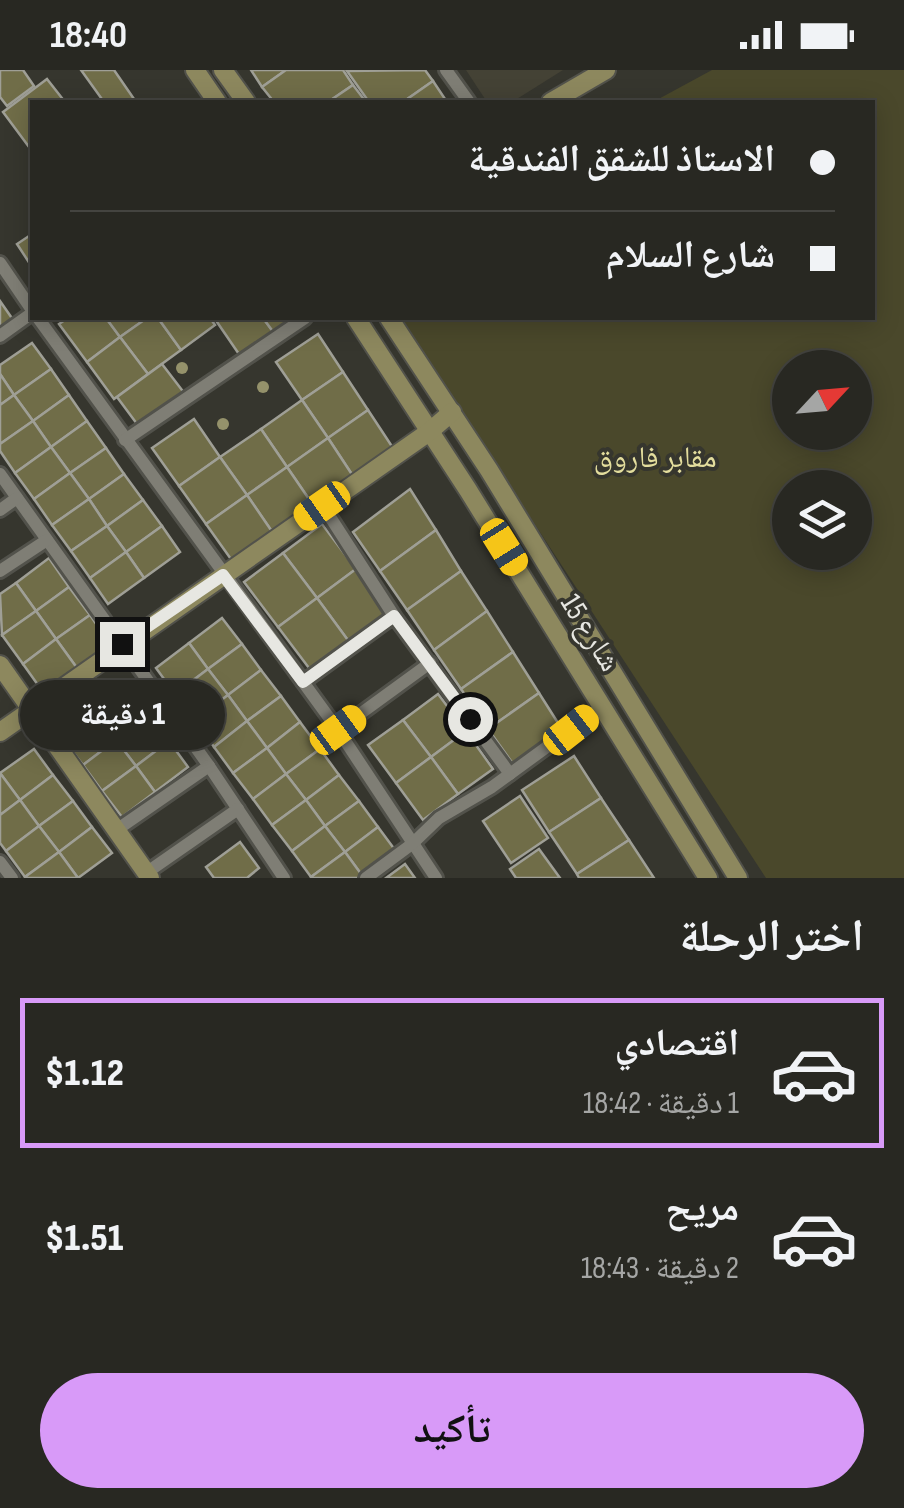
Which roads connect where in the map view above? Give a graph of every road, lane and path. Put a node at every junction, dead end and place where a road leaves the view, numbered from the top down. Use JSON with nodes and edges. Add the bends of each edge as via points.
{"nodes":[{"id":1,"x":195,"y":70,"type":"edge"},
{"id":2,"x":223,"y":70,"type":"edge"},
{"id":3,"x":446,"y":70,"type":"edge"},
{"id":4,"x":606,"y":70,"type":"edge"},
{"id":5,"x":216,"y":100,"type":"edge"},
{"id":6,"x":245,"y":100,"type":"edge"},
{"id":7,"x":468,"y":100,"type":"edge"},
{"id":8,"x":554,"y":100,"type":"edge"},
{"id":9,"x":0,"y":263,"type":"edge"},
{"id":10,"x":30,"y":307,"type":"edge"},
{"id":11,"x":30,"y":316,"type":"edge"},
{"id":12,"x":39,"y":320,"type":"edge"},
{"id":13,"x":303,"y":320,"type":"edge"},
{"id":14,"x":357,"y":320,"type":"edge"},
{"id":15,"x":390,"y":320,"type":"edge"},
{"id":16,"x":0,"y":336,"type":"edge"},
{"id":17,"x":452,"y":412,"type":"junction"},
{"id":18,"x":429,"y":432,"type":"junction"},
{"id":19,"x":125,"y":440,"type":"junction"},
{"id":20,"x":0,"y":474,"type":"edge"},
{"id":21,"x":18,"y":498,"type":"junction"},
{"id":22,"x":322,"y":506,"type":"junction"},
{"id":23,"x":0,"y":510,"type":"edge"},
{"id":24,"x":48,"y":540,"type":"junction"},
{"id":25,"x":0,"y":571,"type":"edge"},
{"id":26,"x":223,"y":575,"type":"junction"},
{"id":27,"x":394,"y":616,"type":"junction"},
{"id":28,"x":122,"y":644,"type":"junction"},
{"id":29,"x":430,"y":664,"type":"junction"},
{"id":30,"x":0,"y":665,"type":"edge"},
{"id":31,"x":303,"y":682,"type":"junction"},
{"id":32,"x":603,"y":706,"type":"junction"},
{"id":33,"x":31,"y":710,"type":"junction"},
{"id":34,"x":338,"y":730,"type":"junction"},
{"id":35,"x":0,"y":732,"type":"edge"},
{"id":36,"x":209,"y":766,"type":"junction"},
{"id":37,"x":510,"y":774,"type":"junction"},
{"id":38,"x":238,"y":809,"type":"junction"},
{"id":39,"x":115,"y":830,"type":"junction"},
{"id":40,"x":412,"y":844,"type":"junction"},
{"id":41,"x":0,"y":862,"type":"edge"},
{"id":42,"x":148,"y":876,"type":"edge"},
{"id":43,"x":12,"y":878,"type":"edge"},
{"id":44,"x":284,"y":878,"type":"edge"},
{"id":45,"x":366,"y":878,"type":"edge"},
{"id":46,"x":436,"y":878,"type":"edge"},
{"id":47,"x":708,"y":878,"type":"edge"},
{"id":48,"x":738,"y":878,"type":"edge"}],
"edges":[{"from":1,"to":5,"type":"street"},
{"from":2,"to":6,"type":"street"},
{"from":3,"to":7,"type":"street"},
{"from":4,"to":8,"type":"street"},
{"from":9,"to":10,"type":"street"},
{"from":11,"to":16,"type":"street"},
{"from":12,"to":19,"type":"street"},
{"from":13,"to":19,"type":"street"},
{"from":14,"to":18,"type":"street","name":"شارع 15"},
{"from":15,"to":17,"type":"street","name":"شارع 15"},
{"from":17,"to":18,"type":"street"},
{"from":17,"to":48,"type":"street","name":"شارع 15"},
{"from":18,"to":22,"type":"street"},
{"from":18,"to":32,"type":"street","name":"شارع 15"},
{"from":19,"to":26,"type":"street"},
{"from":20,"to":21,"type":"street"},
{"from":21,"to":23,"type":"street"},
{"from":21,"to":24,"type":"street"},
{"from":22,"to":26,"type":"street"},
{"from":22,"to":27,"type":"street"},
{"from":24,"to":25,"type":"street"},
{"from":24,"to":28,"type":"street"},
{"from":26,"to":28,"type":"street"},
{"from":26,"to":31,"type":"street"},
{"from":27,"to":29,"type":"street"},
{"from":27,"to":31,"type":"street"},
{"from":28,"to":33,"type":"street"},
{"from":28,"to":36,"type":"street"},
{"from":29,"to":34,"type":"street"},
{"from":29,"to":37,"type":"street"},
{"from":30,"to":33,"type":"street"},
{"from":31,"to":34,"type":"street"},
{"from":32,"to":37,"type":"street"},
{"from":32,"to":47,"type":"street","name":"شارع 15"},
{"from":33,"to":35,"type":"street"},
{"from":33,"to":39,"type":"street"},
{"from":34,"to":40,"type":"street"},
{"from":36,"to":38,"type":"street"},
{"from":36,"to":39,"type":"street"},
{"from":37,"to":40,"type":"street"},
{"from":38,"to":42,"type":"street"},
{"from":38,"to":44,"type":"street"},
{"from":39,"to":42,"type":"street"},
{"from":40,"to":45,"type":"street"},
{"from":40,"to":46,"type":"street"},
{"from":41,"to":43,"type":"street"}]}
